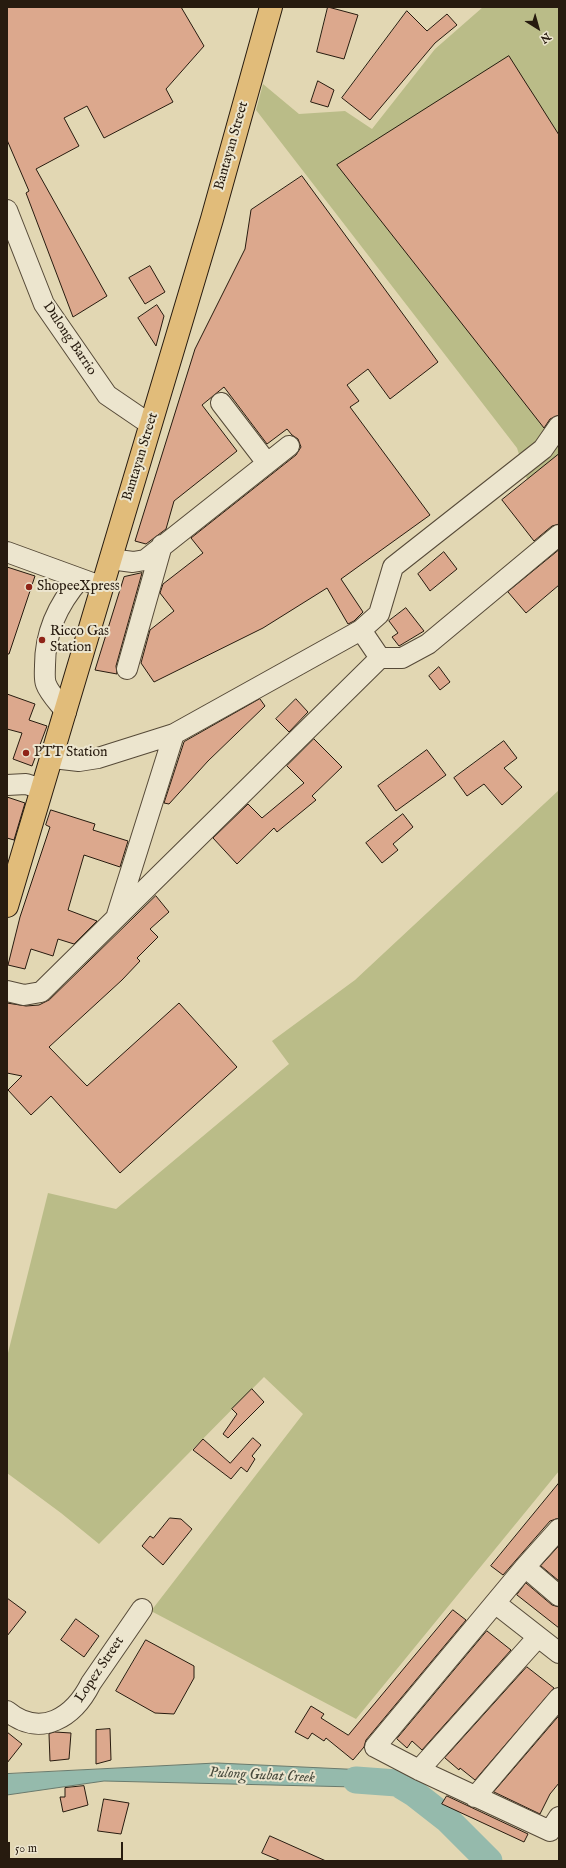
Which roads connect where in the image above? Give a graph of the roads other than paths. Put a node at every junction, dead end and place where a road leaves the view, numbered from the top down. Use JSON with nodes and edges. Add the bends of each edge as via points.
{"nodes":[{"id":1,"x":271,"y":7,"type":"edge"},
{"id":2,"x":7,"y":210,"type":"edge"},
{"id":3,"x":221,"y":403,"type":"dead end"},
{"id":4,"x":151,"y":425,"type":"junction"},
{"id":5,"x":559,"y":426,"type":"edge"},
{"id":6,"x":289,"y":446,"type":"dead end"},
{"id":7,"x":267,"y":463,"type":"junction"},
{"id":8,"x":559,"y":535,"type":"edge"},
{"id":9,"x":162,"y":545,"type":"junction"},
{"id":10,"x":7,"y":552,"type":"edge"},
{"id":11,"x":110,"y":559,"type":"junction"},
{"id":12,"x":80,"y":579,"type":"junction"},
{"id":13,"x":102,"y":587,"type":"junction"},
{"id":14,"x":361,"y":630,"type":"junction"},
{"id":15,"x":380,"y":658,"type":"junction"},
{"id":16,"x":126,"y":669,"type":"dead end"},
{"id":17,"x":66,"y":712,"type":"junction"},
{"id":18,"x":174,"y":734,"type":"junction"},
{"id":19,"x":53,"y":758,"type":"junction"},
{"id":20,"x":7,"y":785,"type":"edge"},
{"id":21,"x":42,"y":789,"type":"junction"},
{"id":22,"x":7,"y":906,"type":"edge"},
{"id":23,"x":116,"y":919,"type":"junction"},
{"id":24,"x":7,"y":991,"type":"edge"},
{"id":25,"x":559,"y":1530,"type":"edge"},
{"id":26,"x":525,"y":1567,"type":"junction"},
{"id":27,"x":559,"y":1596,"type":"edge"},
{"id":28,"x":495,"y":1603,"type":"junction"},
{"id":29,"x":142,"y":1609,"type":"dead end"},
{"id":30,"x":538,"y":1637,"type":"junction"},
{"id":31,"x":559,"y":1653,"type":"edge"},
{"id":32,"x":559,"y":1698,"type":"edge"},
{"id":33,"x":7,"y":1711,"type":"edge"},
{"id":34,"x":419,"y":1770,"type":"junction"},
{"id":35,"x":475,"y":1797,"type":"junction"},
{"id":36,"x":559,"y":1817,"type":"edge"}],
"edges":[{"from":1,"to":4,"type":"main road","name":"Bantayan Street"},
{"from":2,"to":4,"type":"street","name":"Dulong Barrio","via":[[44,304],[107,395]]},
{"from":3,"to":7,"type":"street"},
{"from":4,"to":11,"type":"main road","name":"Bantayan Street"},
{"from":5,"to":14,"type":"street","via":[[543,449],[393,567],[379,614]]},
{"from":6,"to":7,"type":"street"},
{"from":7,"to":9,"type":"street"},
{"from":8,"to":15,"type":"street","via":[[428,644],[402,658]]},
{"from":9,"to":11,"type":"street","via":[[145,560],[133,562]]},
{"from":9,"to":16,"type":"street"},
{"from":10,"to":12,"type":"street"},
{"from":11,"to":13,"type":"main road","name":"Bantayan Street"},
{"from":12,"to":13,"type":"street"},
{"from":12,"to":17,"type":"street","via":[[62,602],[56,615],[48,635],[45,656],[46,684]]},
{"from":13,"to":17,"type":"main road","name":"Bantayan Street"},
{"from":14,"to":15,"type":"street"},
{"from":14,"to":18,"type":"street"},
{"from":15,"to":23,"type":"street"},
{"from":17,"to":19,"type":"main road","name":"Bantayan Street"},
{"from":18,"to":19,"type":"street","via":[[98,758]]},
{"from":18,"to":23,"type":"street"},
{"from":19,"to":21,"type":"main road","name":"Bantayan Street"},
{"from":20,"to":21,"type":"street","via":[[26,784]]},
{"from":21,"to":22,"type":"main road","name":"Bantayan Street"},
{"from":23,"to":24,"type":"street","via":[[41,992],[24,995]]},
{"from":25,"to":26,"type":"street"},
{"from":26,"to":27,"type":"street"},
{"from":26,"to":28,"type":"street"},
{"from":28,"to":30,"type":"street"},
{"from":28,"to":34,"type":"street","via":[[375,1747]]},
{"from":29,"to":33,"type":"street","name":"Lopez Street","via":[[75,1708],[48,1723],[32,1724],[17,1719]]},
{"from":30,"to":31,"type":"street"},
{"from":30,"to":34,"type":"street"},
{"from":32,"to":35,"type":"street"},
{"from":34,"to":35,"type":"street"},
{"from":35,"to":36,"type":"street","via":[[550,1831]]}]}
